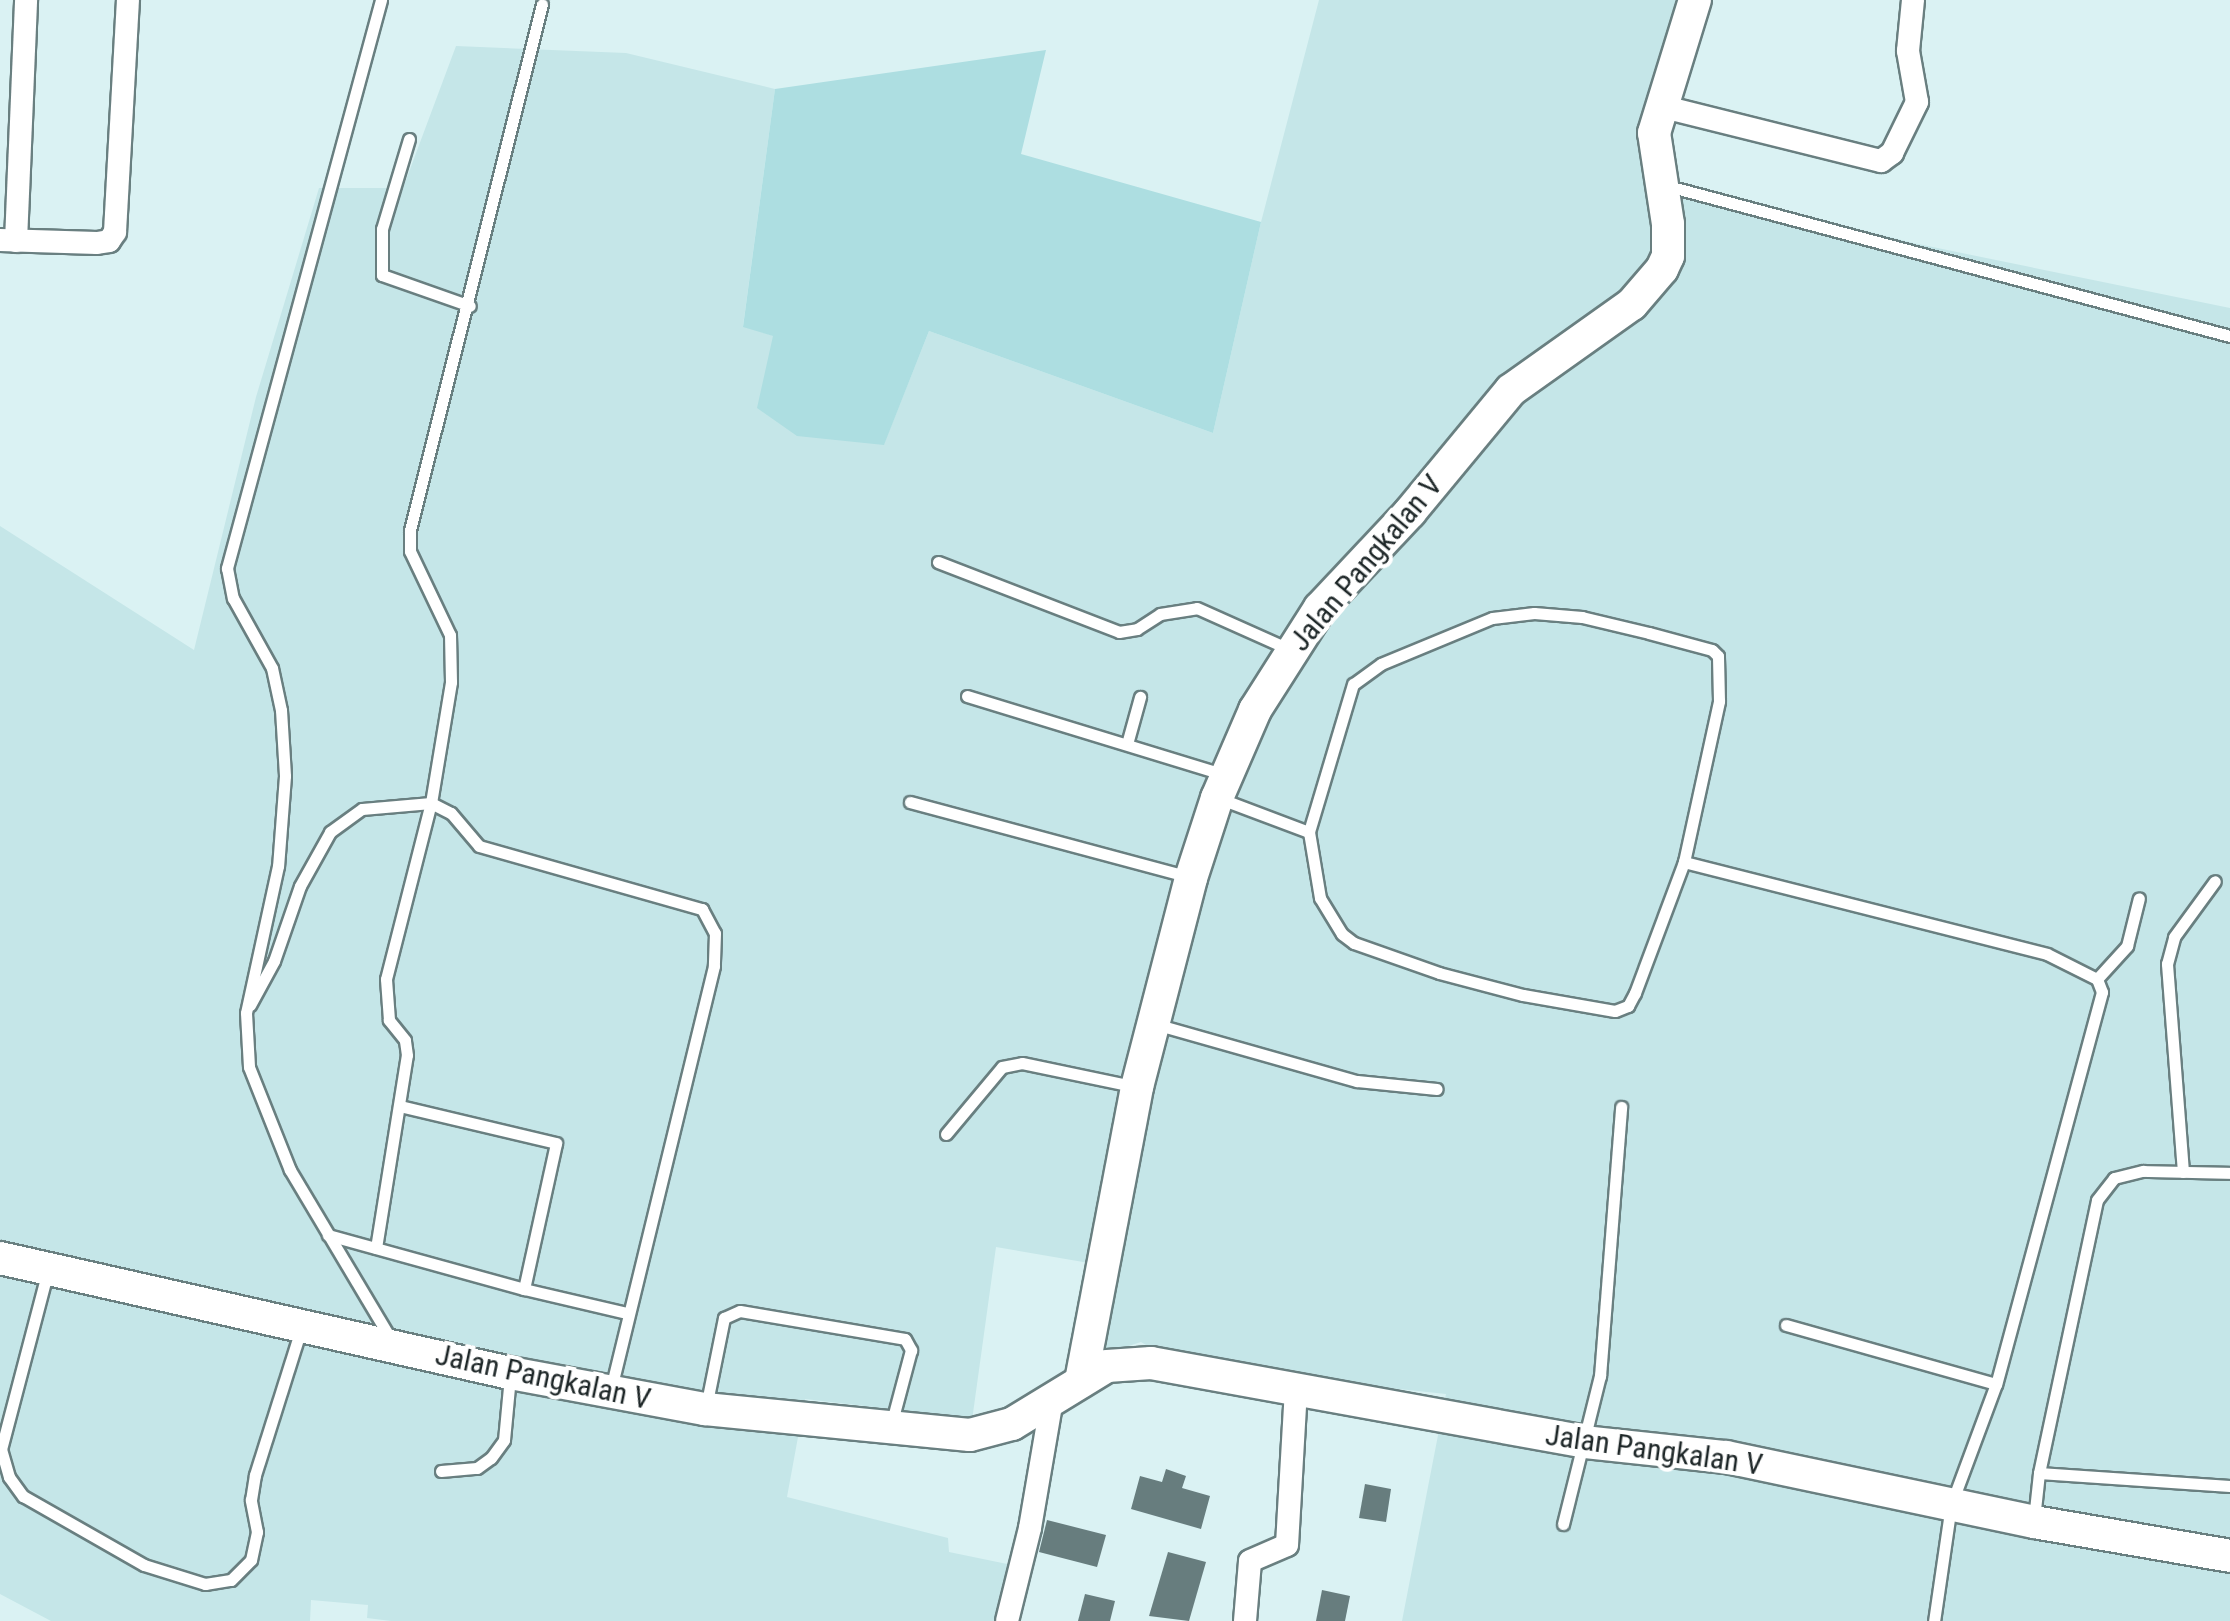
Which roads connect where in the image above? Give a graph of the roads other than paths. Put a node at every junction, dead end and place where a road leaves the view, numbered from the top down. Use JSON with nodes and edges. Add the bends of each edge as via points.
{"nodes":[{"id":1,"x":26,"y":0,"type":"edge"},
{"id":2,"x":128,"y":0,"type":"edge"},
{"id":3,"x":381,"y":0,"type":"edge"},
{"id":4,"x":1695,"y":0,"type":"edge"},
{"id":5,"x":1911,"y":0,"type":"edge"},
{"id":6,"x":542,"y":4,"type":"dead end"},
{"id":7,"x":1660,"y":106,"type":"junction"},
{"id":8,"x":409,"y":138,"type":"dead end"},
{"id":9,"x":1663,"y":184,"type":"junction"},
{"id":10,"x":8,"y":241,"type":"edge"},
{"id":11,"x":470,"y":306,"type":"junction"},
{"id":12,"x":2230,"y":336,"type":"edge"},
{"id":13,"x":938,"y":562,"type":"dead end"},
{"id":14,"x":1291,"y":650,"type":"junction"},
{"id":15,"x":967,"y":696,"type":"dead end"},
{"id":16,"x":1140,"y":697,"type":"dead end"},
{"id":17,"x":1127,"y":744,"type":"junction"},
{"id":18,"x":1221,"y":786,"type":"junction"},
{"id":19,"x":910,"y":802,"type":"dead end"},
{"id":20,"x":431,"y":804,"type":"junction"},
{"id":21,"x":1309,"y":832,"type":"junction"},
{"id":22,"x":1684,"y":862,"type":"junction"},
{"id":23,"x":1191,"y":878,"type":"junction"},
{"id":24,"x":2215,"y":881,"type":"dead end"},
{"id":25,"x":2140,"y":898,"type":"dead end"},
{"id":26,"x":2097,"y":979,"type":"junction"},
{"id":27,"x":246,"y":1013,"type":"junction"},
{"id":28,"x":1154,"y":1024,"type":"junction"},
{"id":29,"x":1137,"y":1087,"type":"junction"},
{"id":30,"x":1438,"y":1088,"type":"dead end"},
{"id":31,"x":399,"y":1106,"type":"junction"},
{"id":32,"x":1621,"y":1107,"type":"dead end"},
{"id":33,"x":946,"y":1134,"type":"dead end"},
{"id":34,"x":2182,"y":1172,"type":"junction"},
{"id":35,"x":2230,"y":1173,"type":"edge"},
{"id":36,"x":328,"y":1235,"type":"junction"},
{"id":37,"x":376,"y":1248,"type":"junction"},
{"id":38,"x":0,"y":1258,"type":"edge"},
{"id":39,"x":48,"y":1268,"type":"junction"},
{"id":40,"x":524,"y":1289,"type":"junction"},
{"id":41,"x":627,"y":1313,"type":"junction"},
{"id":42,"x":302,"y":1325,"type":"junction"},
{"id":43,"x":1786,"y":1325,"type":"dead end"},
{"id":44,"x":394,"y":1346,"type":"junction"},
{"id":45,"x":510,"y":1373,"type":"junction"},
{"id":46,"x":1080,"y":1380,"type":"junction"},
{"id":47,"x":1996,"y":1384,"type":"junction"},
{"id":48,"x":1296,"y":1386,"type":"junction"},
{"id":49,"x":610,"y":1393,"type":"junction"},
{"id":50,"x":1052,"y":1399,"type":"junction"},
{"id":51,"x":706,"y":1409,"type":"junction"},
{"id":52,"x":890,"y":1429,"type":"junction"},
{"id":53,"x":1585,"y":1442,"type":"junction"},
{"id":54,"x":441,"y":1471,"type":"dead end"},
{"id":55,"x":2039,"y":1473,"type":"junction"},
{"id":56,"x":2230,"y":1486,"type":"edge"},
{"id":57,"x":1951,"y":1505,"type":"junction"},
{"id":58,"x":2034,"y":1522,"type":"junction"},
{"id":59,"x":1564,"y":1524,"type":"dead end"},
{"id":60,"x":2230,"y":1556,"type":"edge"},
{"id":61,"x":1007,"y":1621,"type":"edge"},
{"id":62,"x":1245,"y":1621,"type":"edge"},
{"id":63,"x":1934,"y":1621,"type":"edge"}],
"edges":[{"from":1,"to":10,"type":"street"},
{"from":2,"to":10,"type":"street","via":[[115,232],[97,243]]},
{"from":3,"to":27,"type":"lane","via":[[227,568],[233,598],[272,668],[285,776],[278,866]]},
{"from":4,"to":7,"type":"street","name":"Jalan Pangkalan V"},
{"from":5,"to":7,"type":"street","via":[[1908,50],[1917,102],[1892,153],[1881,161]]},
{"from":6,"to":11,"type":"lane"},
{"from":7,"to":9,"type":"street","name":"Jalan Pangkalan V","via":[[1654,155]]},
{"from":8,"to":11,"type":"lane","via":[[382,229],[382,274]]},
{"from":9,"to":12,"type":"lane"},
{"from":9,"to":14,"type":"street","name":"Jalan Pangkalan V","via":[[1668,256],[1648,290],[1512,390]]},
{"from":11,"to":20,"type":"lane","via":[[410,530],[410,551],[450,635],[451,682]]},
{"from":13,"to":14,"type":"lane","via":[[1119,632],[1160,614],[1197,608]]},
{"from":14,"to":18,"type":"street","name":"Jalan Pangkalan V"},
{"from":15,"to":17,"type":"lane"},
{"from":16,"to":17,"type":"lane"},
{"from":17,"to":18,"type":"lane"},
{"from":18,"to":21,"type":"lane"},
{"from":18,"to":23,"type":"street","name":"Jalan Pangkalan V"},
{"from":19,"to":23,"type":"lane"},
{"from":20,"to":27,"type":"lane","via":[[362,809],[330,832]]},
{"from":20,"to":31,"type":"lane","via":[[386,979],[389,1020],[407,1055]]},
{"from":20,"to":41,"type":"lane","via":[[451,812],[478,846],[702,909],[715,933],[714,966]]},
{"from":21,"to":22,"type":"lane","via":[[1320,898],[1354,943],[1489,986],[1616,1011],[1635,994]]},
{"from":21,"to":22,"type":"lane","via":[[1353,684],[1362,674],[1492,618],[1553,614],[1649,633],[1718,656],[1719,701]]},
{"from":22,"to":26,"type":"lane","via":[[2047,954]]},
{"from":23,"to":28,"type":"street","name":"Jalan Pangkalan V"},
{"from":24,"to":34,"type":"lane","via":[[2174,937],[2168,964]]},
{"from":25,"to":26,"type":"lane","via":[[2126,946]]},
{"from":26,"to":47,"type":"lane","via":[[2099,1014]]},
{"from":27,"to":36,"type":"lane","via":[[248,1067],[264,1113]]},
{"from":28,"to":29,"type":"street","name":"Jalan Pangkalan V"},
{"from":28,"to":30,"type":"lane","via":[[1358,1081]]},
{"from":29,"to":33,"type":"lane","via":[[1022,1063],[1002,1067]]},
{"from":29,"to":46,"type":"street","name":"Jalan Pangkalan V"},
{"from":31,"to":37,"type":"lane"},
{"from":31,"to":40,"type":"lane","via":[[556,1142]]},
{"from":32,"to":53,"type":"lane","via":[[1600,1376]]},
{"from":34,"to":35,"type":"lane"},
{"from":34,"to":55,"type":"lane","via":[[2143,1170],[2114,1178],[2097,1200]]},
{"from":36,"to":37,"type":"lane"},
{"from":36,"to":44,"type":"lane"},
{"from":37,"to":40,"type":"lane"},
{"from":38,"to":39,"type":"street","name":"Jalan Pangkalan V"},
{"from":39,"to":42,"type":"street","name":"Jalan Pangkalan V"},
{"from":39,"to":42,"type":"lane","via":[[2,1449],[8,1477],[24,1496],[144,1565],[205,1584],[231,1580],[251,1560],[255,1475]]},
{"from":40,"to":41,"type":"lane"},
{"from":41,"to":49,"type":"lane"},
{"from":42,"to":44,"type":"street","name":"Jalan Pangkalan V"},
{"from":43,"to":47,"type":"lane"},
{"from":44,"to":45,"type":"street","name":"Jalan Pangkalan V"},
{"from":45,"to":49,"type":"street","name":"Jalan Pangkalan V"},
{"from":45,"to":54,"type":"lane","via":[[504,1440],[477,1468]]},
{"from":46,"to":48,"type":"street","name":"Jalan Pangkalan V","via":[[1107,1366],[1152,1363]]},
{"from":46,"to":50,"type":"street","name":"Jalan Pangkalan V"},
{"from":47,"to":57,"type":"lane"},
{"from":48,"to":53,"type":"street","name":"Jalan Pangkalan V"},
{"from":48,"to":62,"type":"street","via":[[1287,1544],[1250,1562]]},
{"from":49,"to":51,"type":"street","name":"Jalan Pangkalan V"},
{"from":50,"to":52,"type":"street","name":"Jalan Pangkalan V","via":[[1012,1424],[970,1435]]},
{"from":50,"to":61,"type":"street"},
{"from":51,"to":52,"type":"street","name":"Jalan Pangkalan V"},
{"from":51,"to":52,"type":"lane","via":[[724,1318],[740,1311],[905,1339],[911,1350]]},
{"from":53,"to":57,"type":"street","name":"Jalan Pangkalan V","via":[[1726,1458]]},
{"from":53,"to":59,"type":"lane"},
{"from":55,"to":56,"type":"lane"},
{"from":55,"to":58,"type":"lane"},
{"from":57,"to":58,"type":"street","name":"Jalan Pangkalan V"},
{"from":57,"to":63,"type":"lane"},
{"from":58,"to":60,"type":"street","name":"Jalan Pangkalan V"}]}
